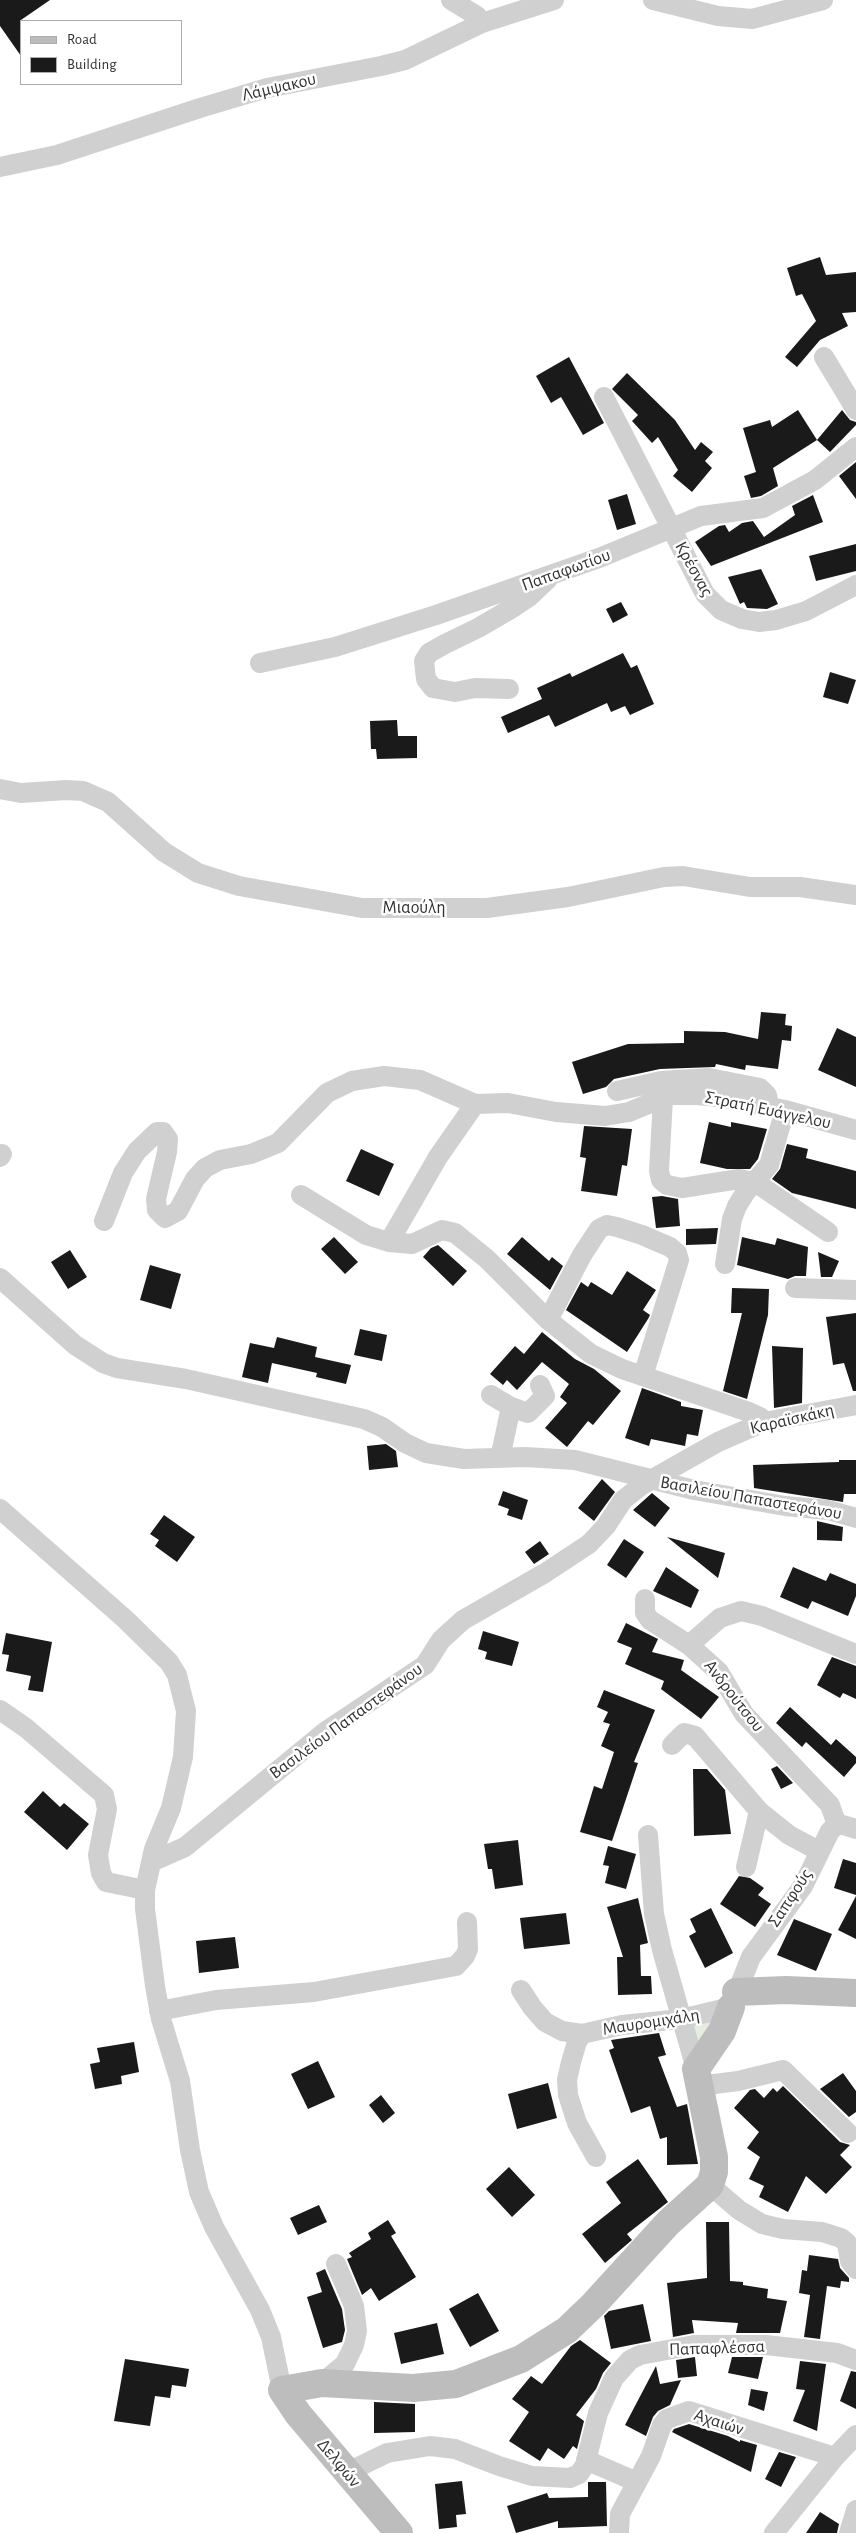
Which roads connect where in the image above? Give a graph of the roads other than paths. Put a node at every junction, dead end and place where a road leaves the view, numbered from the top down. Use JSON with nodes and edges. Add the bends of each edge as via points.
{"nodes":[{"id":1,"x":451,"y":0,"type":"edge"},
{"id":2,"x":554,"y":0,"type":"edge"},
{"id":3,"x":657,"y":0,"type":"edge"},
{"id":4,"x":823,"y":0,"type":"edge"},
{"id":5,"x":482,"y":23,"type":"junction"},
{"id":6,"x":0,"y":167,"type":"edge"},
{"id":7,"x":824,"y":357,"type":"dead end"},
{"id":8,"x":604,"y":396,"type":"dead end"},
{"id":9,"x":856,"y":410,"type":"edge"},
{"id":10,"x":856,"y":447,"type":"edge"},
{"id":11,"x":671,"y":526,"type":"junction"},
{"id":12,"x":550,"y":576,"type":"junction"},
{"id":13,"x":856,"y":585,"type":"edge"},
{"id":14,"x":260,"y":663,"type":"dead end"},
{"id":15,"x":509,"y":689,"type":"dead end"},
{"id":16,"x":0,"y":789,"type":"edge"},
{"id":17,"x":856,"y":895,"type":"edge"},
{"id":18,"x":617,"y":1091,"type":"dead end"},
{"id":19,"x":662,"y":1098,"type":"junction"},
{"id":20,"x":474,"y":1104,"type":"junction"},
{"id":21,"x":777,"y":1109,"type":"junction"},
{"id":22,"x":856,"y":1130,"type":"edge"},
{"id":23,"x":756,"y":1182,"type":"junction"},
{"id":24,"x":301,"y":1195,"type":"dead end"},
{"id":25,"x":104,"y":1221,"type":"dead end"},
{"id":26,"x":828,"y":1232,"type":"dead end"},
{"id":27,"x":389,"y":1242,"type":"junction"},
{"id":28,"x":725,"y":1264,"type":"dead end"},
{"id":29,"x":0,"y":1278,"type":"edge"},
{"id":30,"x":795,"y":1288,"type":"dead end"},
{"id":31,"x":856,"y":1290,"type":"edge"},
{"id":32,"x":548,"y":1320,"type":"junction"},
{"id":33,"x":643,"y":1376,"type":"junction"},
{"id":34,"x":540,"y":1385,"type":"dead end"},
{"id":35,"x":491,"y":1396,"type":"dead end"},
{"id":36,"x":856,"y":1405,"type":"edge"},
{"id":37,"x":511,"y":1407,"type":"junction"},
{"id":38,"x":764,"y":1422,"type":"junction"},
{"id":39,"x":500,"y":1458,"type":"junction"},
{"id":40,"x":650,"y":1481,"type":"junction"},
{"id":41,"x":0,"y":1509,"type":"edge"},
{"id":42,"x":856,"y":1518,"type":"edge"},
{"id":43,"x":645,"y":1599,"type":"dead end"},
{"id":44,"x":689,"y":1645,"type":"junction"},
{"id":45,"x":856,"y":1654,"type":"edge"},
{"id":46,"x":0,"y":1710,"type":"edge"},
{"id":47,"x":672,"y":1745,"type":"dead end"},
{"id":48,"x":758,"y":1811,"type":"junction"},
{"id":49,"x":847,"y":1827,"type":"edge"},
{"id":50,"x":648,"y":1834,"type":"dead end"},
{"id":51,"x":819,"y":1850,"type":"junction"},
{"id":52,"x":151,"y":1862,"type":"junction"},
{"id":53,"x":746,"y":1867,"type":"dead end"},
{"id":54,"x":146,"y":1890,"type":"junction"},
{"id":55,"x":467,"y":1922,"type":"dead end"},
{"id":56,"x":521,"y":1990,"type":"dead end"},
{"id":57,"x":856,"y":1993,"type":"edge"},
{"id":58,"x":734,"y":1999,"type":"junction"},
{"id":59,"x":159,"y":2011,"type":"junction"},
{"id":60,"x":681,"y":2019,"type":"junction"},
{"id":61,"x":582,"y":2034,"type":"junction"},
{"id":62,"x":697,"y":2078,"type":"junction"},
{"id":63,"x":853,"y":2133,"type":"edge"},
{"id":64,"x":596,"y":2157,"type":"dead end"},
{"id":65,"x":710,"y":2185,"type":"junction"},
{"id":66,"x":336,"y":2264,"type":"dead end"},
{"id":67,"x":856,"y":2269,"type":"edge"},
{"id":68,"x":856,"y":2360,"type":"edge"},
{"id":69,"x":322,"y":2383,"type":"junction"},
{"id":70,"x":282,"y":2390,"type":"junction"},
{"id":71,"x":856,"y":2435,"type":"edge"},
{"id":72,"x":835,"y":2457,"type":"junction"},
{"id":73,"x":586,"y":2460,"type":"junction"},
{"id":74,"x":346,"y":2473,"type":"junction"},
{"id":75,"x":637,"y":2482,"type":"junction"},
{"id":76,"x":856,"y":2510,"type":"edge"},
{"id":77,"x":399,"y":2533,"type":"edge"},
{"id":78,"x":620,"y":2533,"type":"edge"},
{"id":79,"x":774,"y":2533,"type":"edge"},
{"id":80,"x":849,"y":2533,"type":"edge"}],
"edges":[{"from":1,"to":5,"type":"street","via":[[477,16]]},
{"from":2,"to":5,"type":"street","name":"Λάμψακου"},
{"from":3,"to":4,"type":"street","via":[[718,16],[752,19]]},
{"from":5,"to":6,"type":"street","name":"Λάμψακου","via":[[405,60],[266,88],[57,155]]},
{"from":7,"to":9,"type":"street"},
{"from":8,"to":11,"type":"street","name":"Κρέσνας"},
{"from":10,"to":11,"type":"street","name":"Παπαφωτίου","via":[[815,480],[762,508],[700,516]]},
{"from":11,"to":12,"type":"street","name":"Παπαφωτίου"},
{"from":11,"to":13,"type":"street","name":"Κρέσνας","via":[[705,594],[721,610],[742,619],[759,622],[786,618]]},
{"from":12,"to":14,"type":"street","name":"Παπαφωτίου","via":[[335,647]]},
{"from":12,"to":15,"type":"street","via":[[529,597],[445,644],[424,661],[426,680],[433,688],[455,692],[475,688]]},
{"from":16,"to":17,"type":"street","name":"Μιαούλη","via":[[21,793],[84,791],[108,802],[164,852],[198,873],[239,886],[362,908],[487,908],[683,876],[750,886],[800,887]]},
{"from":18,"to":21,"type":"street","via":[[661,1081],[709,1078],[760,1088]]},
{"from":19,"to":20,"type":"street","name":"Στρατή Ευάγγελου","via":[[629,1112],[606,1116],[556,1112],[508,1103]]},
{"from":19,"to":21,"type":"street","name":"Στρατή Ευάγγελου","via":[[696,1095]]},
{"from":19,"to":23,"type":"street","via":[[659,1171],[666,1185],[682,1188],[738,1179]]},
{"from":20,"to":25,"type":"street","via":[[420,1080],[384,1076],[352,1081],[326,1093],[278,1143],[251,1154],[220,1160],[205,1168],[195,1179],[178,1211],[165,1218],[157,1210],[156,1199],[168,1140],[163,1132],[157,1132],[137,1151],[123,1173]]},
{"from":20,"to":27,"type":"street","via":[[438,1157]]},
{"from":21,"to":22,"type":"street","name":"Στρατή Ευάγγελου"},
{"from":21,"to":23,"type":"street","via":[[772,1158]]},
{"from":23,"to":26,"type":"street"},
{"from":23,"to":28,"type":"street","via":[[745,1193],[732,1219]]},
{"from":24,"to":27,"type":"street","via":[[359,1231]]},
{"from":27,"to":32,"type":"street","via":[[412,1244],[442,1230],[455,1233],[487,1258]]},
{"from":29,"to":39,"type":"street","via":[[70,1342],[103,1363],[364,1419],[426,1453],[464,1459]]},
{"from":30,"to":31,"type":"street"},
{"from":32,"to":33,"type":"street","via":[[591,1354]]},
{"from":32,"to":33,"type":"street","via":[[599,1228],[606,1225],[617,1227],[670,1247],[679,1260]]},
{"from":33,"to":38,"type":"street","via":[[749,1412]]},
{"from":34,"to":37,"type":"street","via":[[545,1396],[528,1413]]},
{"from":35,"to":37,"type":"street"},
{"from":36,"to":38,"type":"street","name":"Καραϊσκάκη"},
{"from":37,"to":39,"type":"street"},
{"from":38,"to":40,"type":"street","name":"Καραϊσκάκη","via":[[718,1442]]},
{"from":39,"to":40,"type":"street","via":[[575,1460]]},
{"from":40,"to":42,"type":"street","name":"Βασιλείου Παπαστεφάνου","via":[[767,1504],[840,1512]]},
{"from":40,"to":52,"type":"street","name":"Βασιλείου Παπαστεφάνου","via":[[623,1500],[589,1544],[463,1620],[441,1640],[425,1665],[326,1731],[185,1847]]},
{"from":41,"to":52,"type":"street","via":[[130,1623],[169,1662],[177,1675],[186,1711],[185,1748],[171,1808]]},
{"from":43,"to":44,"type":"street","name":"Ανδρούτσου","via":[[645,1613],[650,1620]]},
{"from":44,"to":45,"type":"street","via":[[720,1618],[741,1610]]},
{"from":44,"to":49,"type":"street","name":"Ανδρούτσου","via":[[720,1672],[744,1714]]},
{"from":46,"to":54,"type":"street","via":[[26,1728],[104,1795],[106,1809],[98,1856],[101,1872],[106,1882]]},
{"from":47,"to":48,"type":"street","name":"Σαπφούς","via":[[682,1734],[688,1732],[695,1736]]},
{"from":48,"to":51,"type":"street","name":"Σαπφούς","via":[[789,1835]]},
{"from":48,"to":53,"type":"street"},
{"from":49,"to":51,"type":"street","name":"Ανδρούτσου","via":[[830,1831]]},
{"from":50,"to":60,"type":"street","via":[[654,1914]]},
{"from":51,"to":58,"type":"street","name":"Σαπφούς","via":[[803,1886],[751,1958]]},
{"from":52,"to":54,"type":"street"},
{"from":54,"to":59,"type":"street","via":[[148,1935]]},
{"from":55,"to":59,"type":"street","via":[[468,1949],[456,1966],[314,1992],[216,2000]]},
{"from":56,"to":61,"type":"street","via":[[545,2022],[562,2031]]},
{"from":57,"to":58,"type":"street","name":"Μαυρομιχάλη","via":[[786,1990]]},
{"from":58,"to":60,"type":"street","name":"Μαυρομιχάλη"},
{"from":58,"to":62,"type":"street","name":"Σαπφούς","via":[[722,2031]]},
{"from":59,"to":70,"type":"street","via":[[180,2081],[199,2192],[214,2228],[260,2310],[271,2337]]},
{"from":60,"to":61,"type":"street","name":"Μαυρομιχάλη","via":[[622,2025]]},
{"from":60,"to":62,"type":"street"},
{"from":61,"to":64,"type":"street","name":"Μαυρομιχάλη","via":[[571,2062],[568,2095],[577,2123]]},
{"from":62,"to":63,"type":"street","via":[[738,2081],[783,2070]]},
{"from":62,"to":65,"type":"street","via":[[714,2157]]},
{"from":65,"to":67,"type":"street","via":[[739,2210],[762,2224],[822,2232],[841,2238]]},
{"from":65,"to":69,"type":"street","via":[[668,2223],[567,2330],[521,2359],[470,2380],[444,2386],[406,2388]]},
{"from":66,"to":69,"type":"street","via":[[354,2306],[357,2331],[346,2364]]},
{"from":68,"to":73,"type":"street","name":"Παπαφλέσσα","via":[[838,2353],[766,2345],[694,2346],[640,2355],[624,2365],[609,2387],[598,2413]]},
{"from":69,"to":70,"type":"street"},
{"from":70,"to":74,"type":"street","name":"Δελφών"},
{"from":71,"to":72,"type":"street"},
{"from":72,"to":75,"type":"street","name":"Αχαιών","via":[[689,2411],[668,2419],[662,2425]]},
{"from":72,"to":79,"type":"street"},
{"from":73,"to":74,"type":"street","name":"Παπαφλέσσα","via":[[581,2472],[574,2476],[550,2478],[515,2471],[455,2449],[430,2446],[387,2453]]},
{"from":73,"to":75,"type":"street"},
{"from":74,"to":77,"type":"street","name":"Δελφών"},
{"from":75,"to":78,"type":"street","name":"Αχαιών","via":[[620,2514]]},
{"from":76,"to":80,"type":"street"}]}
